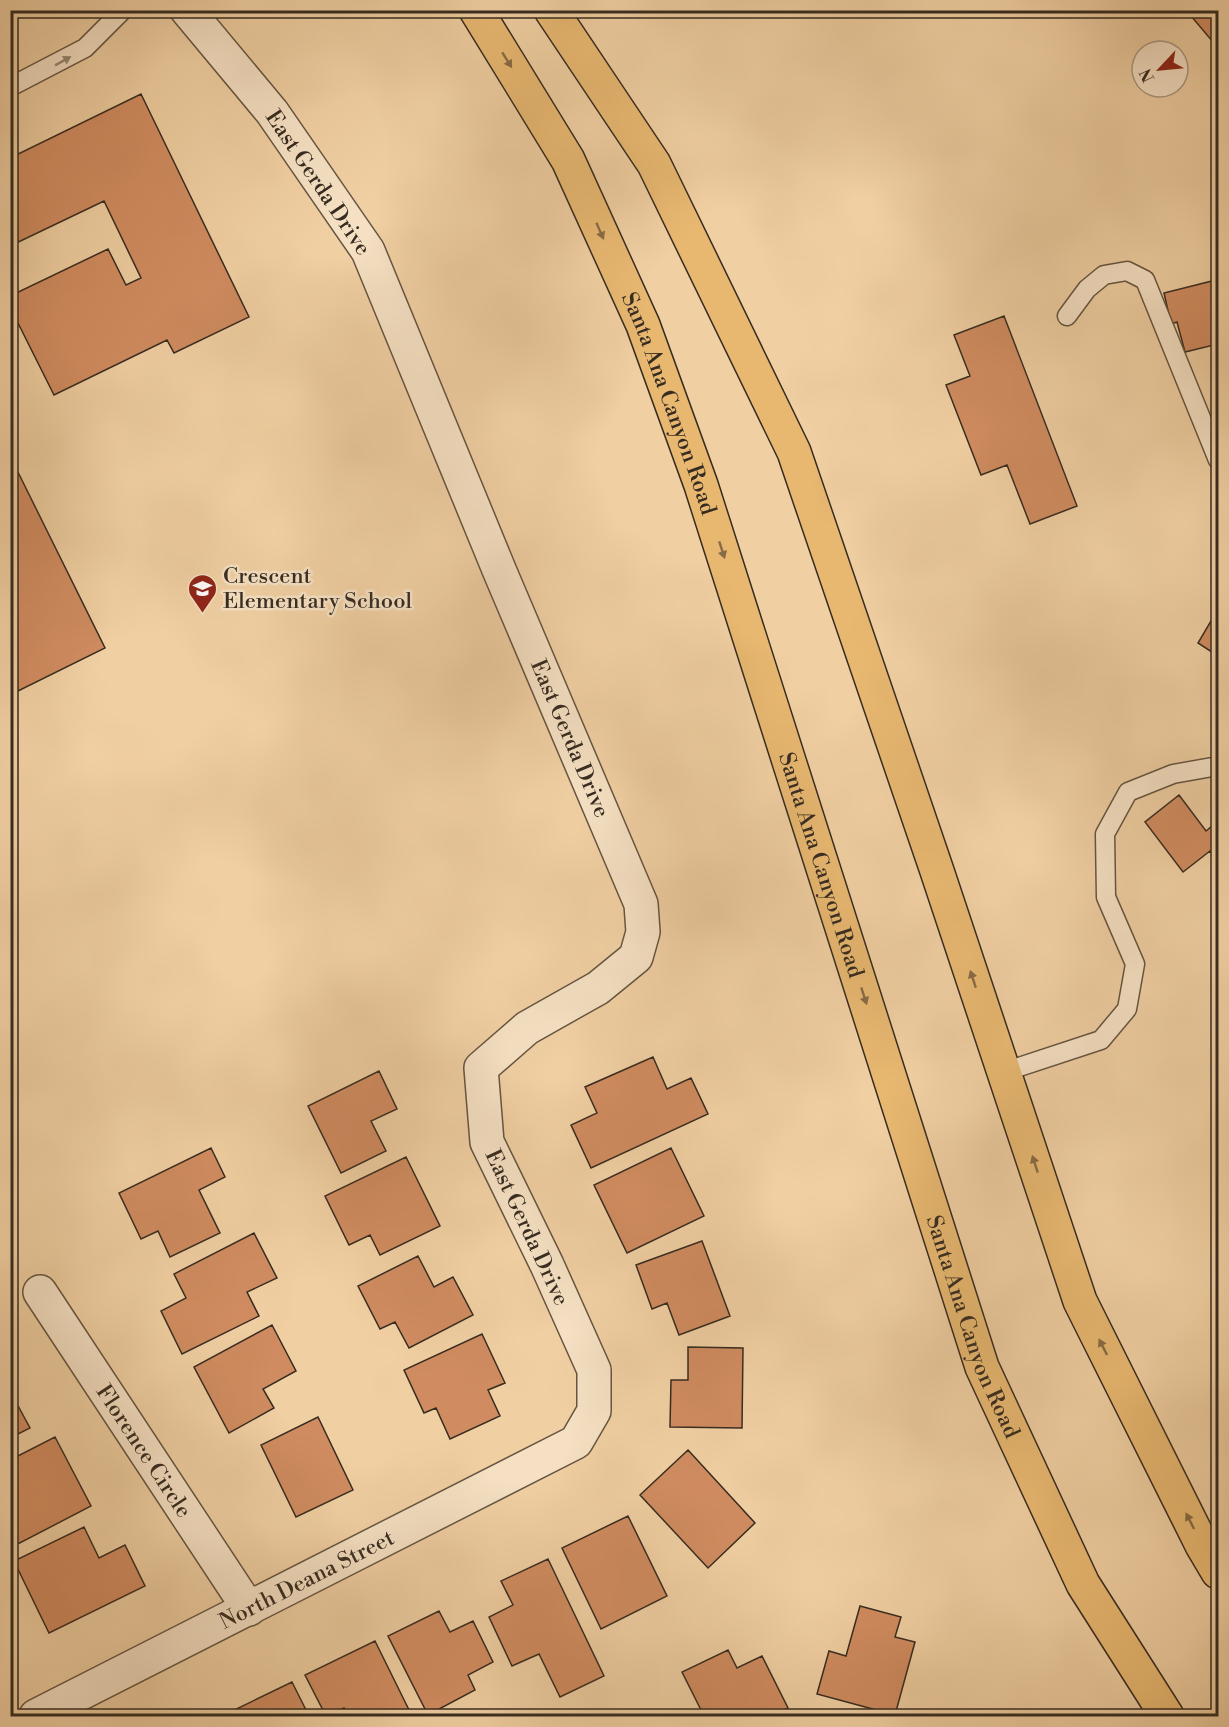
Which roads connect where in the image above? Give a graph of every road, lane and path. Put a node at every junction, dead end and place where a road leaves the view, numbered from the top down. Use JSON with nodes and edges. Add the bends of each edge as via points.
{"nodes":[{"id":1,"x":123,"y":10,"type":"edge"},
{"id":2,"x":187,"y":10,"type":"edge"},
{"id":3,"x":476,"y":10,"type":"edge"},
{"id":4,"x":550,"y":10,"type":"edge"},
{"id":5,"x":10,"y":87,"type":"edge"},
{"id":6,"x":1067,"y":316,"type":"dead end"},
{"id":7,"x":1218,"y":460,"type":"edge"},
{"id":8,"x":1218,"y":766,"type":"edge"},
{"id":9,"x":1004,"y":1072,"type":"junction"},
{"id":10,"x":40,"y":1292,"type":"dead end"},
{"id":11,"x":576,"y":1442,"type":"joint"},
{"id":12,"x":1218,"y":1572,"type":"edge"},
{"id":13,"x":249,"y":1609,"type":"junction"},
{"id":14,"x":36,"y":1716,"type":"edge"},
{"id":15,"x":1167,"y":1716,"type":"edge"}],
"edges":[{"from":5,"to":1,"type":"lane","one_way":true,"via":[[85,48]]},
{"from":2,"to":11,"type":"street","name":"East Gerda Drive","via":[[272,112],[368,250],[641,904],[643,932],[636,957],[598,988],[527,1028],[481,1068],[487,1143],[548,1265],[594,1370],[594,1411]]},
{"from":3,"to":15,"type":"main road","name":"Santa Ana Canyon Road","one_way":true,"via":[[568,160],[643,325],[701,485],[982,1367],[1083,1584]]},
{"from":9,"to":4,"type":"main road","one_way":true,"via":[[794,452],[654,164]]},
{"from":6,"to":7,"type":"lane","via":[[1087,289],[1104,275],[1127,271],[1145,280]]},
{"from":8,"to":9,"type":"lane","via":[[1173,774],[1128,792],[1105,834],[1106,897],[1135,964],[1127,1009],[1101,1040]]},
{"from":12,"to":9,"type":"main road","one_way":true,"via":[[1080,1301]]},
{"from":10,"to":13,"type":"street","name":"Florence Circle"},
{"from":11,"to":13,"type":"street","name":"North Deana Street"},
{"from":13,"to":14,"type":"street","name":"North Deana Street"}]}
